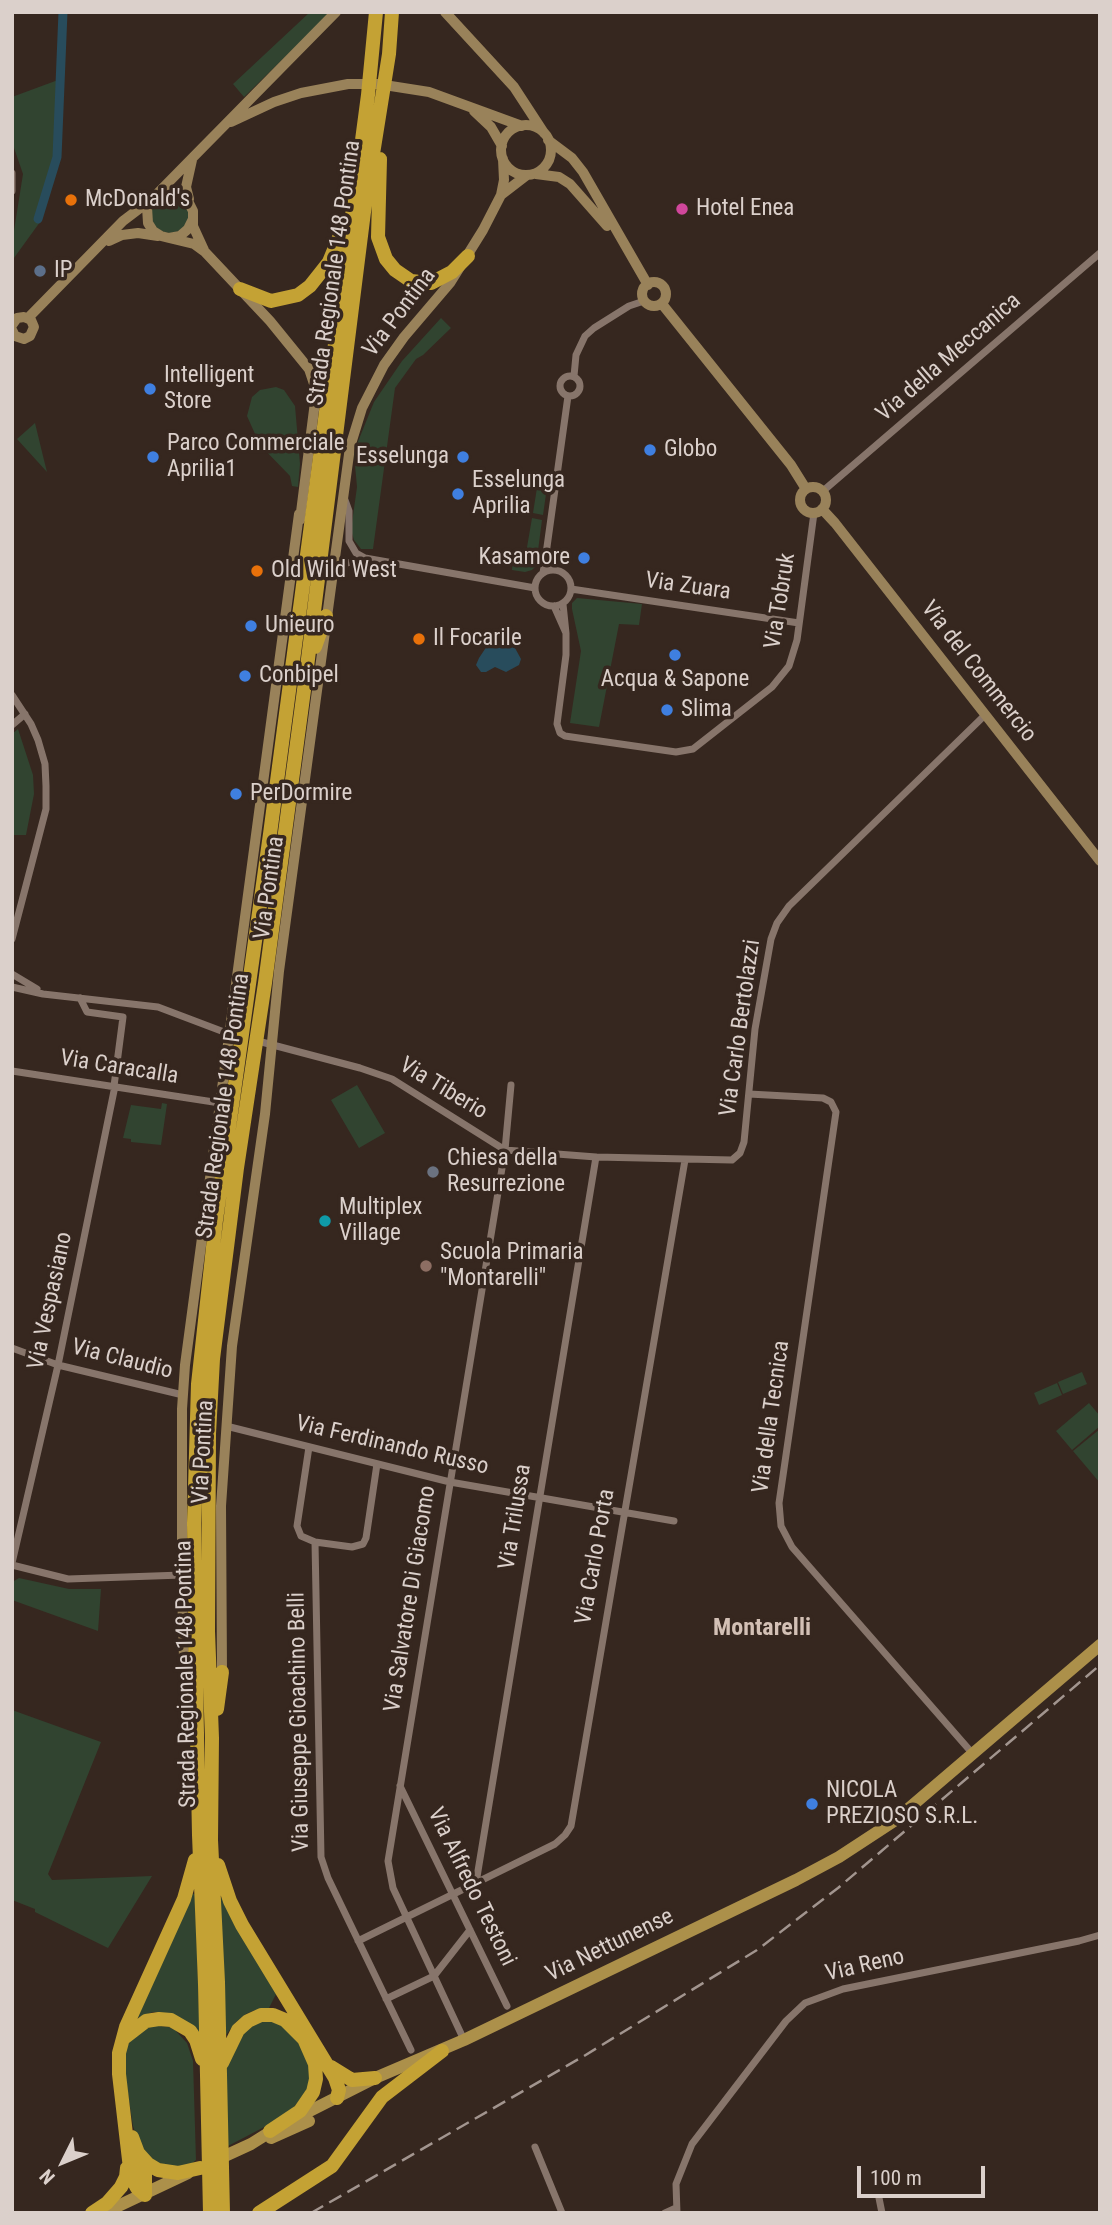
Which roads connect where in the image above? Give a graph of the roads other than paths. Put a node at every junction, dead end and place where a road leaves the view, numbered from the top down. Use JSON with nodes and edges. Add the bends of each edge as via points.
{"nodes":[{"id":1,"x":336,"y":12,"type":"edge"},
{"id":2,"x":376,"y":12,"type":"edge"},
{"id":3,"x":391,"y":12,"type":"edge"},
{"id":4,"x":445,"y":12,"type":"edge"},
{"id":5,"x":453,"y":100,"type":"junction"},
{"id":6,"x":522,"y":126,"type":"junction"},
{"id":7,"x":223,"y":127,"type":"junction"},
{"id":8,"x":378,"y":131,"type":"junction"},
{"id":9,"x":546,"y":136,"type":"junction"},
{"id":10,"x":502,"y":146,"type":"junction"},
{"id":11,"x":192,"y":158,"type":"junction"},
{"id":12,"x":503,"y":159,"type":"junction"},
{"id":13,"x":12,"y":173,"type":"edge"},
{"id":14,"x":530,"y":175,"type":"junction"},
{"id":15,"x":355,"y":180,"type":"junction"},
{"id":16,"x":12,"y":191,"type":"edge"},
{"id":17,"x":501,"y":195,"type":"junction"},
{"id":18,"x":152,"y":199,"type":"junction"},
{"id":19,"x":191,"y":203,"type":"junction"},
{"id":20,"x":193,"y":219,"type":"junction"},
{"id":21,"x":165,"y":237,"type":"junction"},
{"id":22,"x":101,"y":245,"type":"junction"},
{"id":23,"x":205,"y":252,"type":"junction"},
{"id":24,"x":1100,"y":253,"type":"edge"},
{"id":25,"x":468,"y":256,"type":"junction"},
{"id":26,"x":631,"y":256,"type":"junction"},
{"id":27,"x":648,"y":285,"type":"junction"},
{"id":28,"x":240,"y":289,"type":"junction"},
{"id":29,"x":644,"y":301,"type":"junction"},
{"id":30,"x":662,"y":304,"type":"junction"},
{"id":31,"x":15,"y":323,"type":"edge"},
{"id":32,"x":574,"y":376,"type":"junction"},
{"id":33,"x":568,"y":397,"type":"junction"},
{"id":34,"x":806,"y":489,"type":"junction"},
{"id":35,"x":823,"y":491,"type":"junction"},
{"id":36,"x":344,"y":497,"type":"junction"},
{"id":37,"x":818,"y":511,"type":"junction"},
{"id":38,"x":299,"y":514,"type":"junction"},
{"id":39,"x":301,"y":530,"type":"joint"},
{"id":40,"x":546,"y":554,"type":"junction"},
{"id":41,"x":365,"y":558,"type":"junction"},
{"id":42,"x":305,"y":568,"type":"junction"},
{"id":43,"x":556,"y":570,"type":"junction"},
{"id":44,"x":543,"y":573,"type":"junction"},
{"id":45,"x":332,"y":575,"type":"junction"},
{"id":46,"x":536,"y":588,"type":"junction"},
{"id":47,"x":571,"y":589,"type":"junction"},
{"id":48,"x":563,"y":604,"type":"junction"},
{"id":49,"x":554,"y":606,"type":"junction"},
{"id":50,"x":326,"y":616,"type":"junction"},
{"id":51,"x":799,"y":623,"type":"junction"},
{"id":52,"x":566,"y":633,"type":"junction"},
{"id":53,"x":306,"y":675,"type":"junction"},
{"id":54,"x":12,"y":695,"type":"edge"},
{"id":55,"x":25,"y":713,"type":"junction"},
{"id":56,"x":985,"y":715,"type":"junction"},
{"id":57,"x":12,"y":726,"type":"edge"},
{"id":58,"x":1100,"y":861,"type":"edge"},
{"id":59,"x":12,"y":939,"type":"edge"},
{"id":60,"x":12,"y":977,"type":"edge"},
{"id":61,"x":12,"y":987,"type":"edge"},
{"id":62,"x":43,"y":993,"type":"junction"},
{"id":63,"x":80,"y":999,"type":"junction"},
{"id":64,"x":12,"y":1071,"type":"edge"},
{"id":65,"x":510,"y":1085,"type":"dead end"},
{"id":66,"x":114,"y":1086,"type":"junction"},
{"id":67,"x":749,"y":1094,"type":"junction"},
{"id":68,"x":220,"y":1102,"type":"junction"},
{"id":69,"x":505,"y":1150,"type":"junction"},
{"id":70,"x":596,"y":1157,"type":"junction"},
{"id":71,"x":685,"y":1160,"type":"junction"},
{"id":72,"x":12,"y":1349,"type":"edge"},
{"id":73,"x":58,"y":1365,"type":"junction"},
{"id":74,"x":183,"y":1395,"type":"junction"},
{"id":75,"x":226,"y":1426,"type":"junction"},
{"id":76,"x":309,"y":1447,"type":"junction"},
{"id":77,"x":377,"y":1464,"type":"junction"},
{"id":78,"x":450,"y":1482,"type":"junction"},
{"id":79,"x":538,"y":1498,"type":"junction"},
{"id":80,"x":623,"y":1513,"type":"junction"},
{"id":81,"x":674,"y":1521,"type":"dead end"},
{"id":82,"x":315,"y":1542,"type":"junction"},
{"id":83,"x":12,"y":1564,"type":"edge"},
{"id":84,"x":182,"y":1575,"type":"junction"},
{"id":85,"x":1100,"y":1645,"type":"edge"},
{"id":86,"x":222,"y":1672,"type":"joint"},
{"id":87,"x":189,"y":1702,"type":"joint"},
{"id":88,"x":205,"y":1741,"type":"junction"},
{"id":89,"x":973,"y":1754,"type":"junction"},
{"id":90,"x":400,"y":1786,"type":"junction"},
{"id":91,"x":205,"y":1837,"type":"junction"},
{"id":92,"x":476,"y":1883,"type":"junction"},
{"id":93,"x":453,"y":1894,"type":"junction"},
{"id":94,"x":406,"y":1917,"type":"junction"},
{"id":95,"x":470,"y":1930,"type":"junction"},
{"id":96,"x":1100,"y":1935,"type":"edge"},
{"id":97,"x":358,"y":1941,"type":"junction"},
{"id":98,"x":434,"y":1976,"type":"junction"},
{"id":99,"x":282,"y":1991,"type":"junction"},
{"id":100,"x":386,"y":1999,"type":"junction"},
{"id":101,"x":507,"y":2006,"type":"dead end"},
{"id":102,"x":273,"y":2015,"type":"junction"},
{"id":103,"x":464,"y":2040,"type":"junction"},
{"id":104,"x":121,"y":2041,"type":"junction"},
{"id":105,"x":411,"y":2050,"type":"dead end"},
{"id":106,"x":442,"y":2051,"type":"junction"},
{"id":107,"x":328,"y":2065,"type":"junction"},
{"id":108,"x":218,"y":2070,"type":"junction"},
{"id":109,"x":375,"y":2078,"type":"junction"},
{"id":110,"x":207,"y":2090,"type":"junction"},
{"id":111,"x":337,"y":2098,"type":"junction"},
{"id":112,"x":123,"y":2107,"type":"junction"},
{"id":113,"x":276,"y":2132,"type":"junction"},
{"id":114,"x":535,"y":2147,"type":"dead end"},
{"id":115,"x":214,"y":2149,"type":"junction"},
{"id":116,"x":128,"y":2156,"type":"junction"},
{"id":117,"x":210,"y":2171,"type":"junction"},
{"id":118,"x":145,"y":2195,"type":"junction"},
{"id":119,"x":879,"y":2198,"type":"dead end"},
{"id":120,"x":677,"y":2210,"type":"edge"},
{"id":121,"x":93,"y":2213,"type":"edge"},
{"id":122,"x":210,"y":2213,"type":"edge"},
{"id":123,"x":223,"y":2213,"type":"edge"},
{"id":124,"x":259,"y":2213,"type":"edge"},
{"id":125,"x":562,"y":2213,"type":"edge"},
{"id":126,"x":665,"y":2213,"type":"edge"},
{"id":127,"x":883,"y":2213,"type":"edge"}],
"edges":[{"from":1,"to":7,"type":"street"},
{"from":2,"to":15,"type":"highway","name":"Strada Regionale 148 Pontina"},
{"from":3,"to":8,"type":"highway","name":"Strada Regionale 148 Pontina"},
{"from":4,"to":9,"type":"street","via":[[514,87]]},
{"from":5,"to":6,"type":"street"},
{"from":5,"to":7,"type":"street","via":[[378,84],[348,84],[301,93]]},
{"from":5,"to":10,"type":"street","via":[[485,120]]},
{"from":6,"to":9,"type":"street"},
{"from":6,"to":10,"type":"street","via":[[509,132]]},
{"from":7,"to":11,"type":"street"},
{"from":8,"to":25,"type":"highway","via":[[377,231],[390,265],[407,280],[426,283],[452,272]]},
{"from":8,"to":53,"type":"highway","name":"Strada Regionale 148 Pontina"},
{"from":9,"to":14,"type":"street","via":[[550,159]]},
{"from":9,"to":26,"type":"street","via":[[583,172]]},
{"from":10,"to":12,"type":"street"},
{"from":11,"to":18,"type":"street"},
{"from":11,"to":19,"type":"street","via":[[186,187]]},
{"from":12,"to":14,"type":"street","via":[[510,169]]},
{"from":12,"to":17,"type":"street","name":"Via Pontina"},
{"from":13,"to":16,"type":"street"},
{"from":14,"to":17,"type":"street","name":"Via Pontina"},
{"from":14,"to":26,"type":"street","via":[[559,177],[570,184]]},
{"from":15,"to":28,"type":"highway","via":[[338,243],[310,286],[298,295],[271,301]]},
{"from":15,"to":42,"type":"highway","name":"Strada Regionale 148 Pontina"},
{"from":17,"to":25,"type":"street","name":"Via Pontina"},
{"from":18,"to":19,"type":"street","via":[[175,191]]},
{"from":18,"to":21,"type":"street","via":[[147,207],[148,223]]},
{"from":18,"to":22,"type":"street"},
{"from":19,"to":20,"type":"street"},
{"from":20,"to":21,"type":"street","via":[[180,236]]},
{"from":20,"to":23,"type":"street"},
{"from":21,"to":22,"type":"street","via":[[122,235]]},
{"from":21,"to":23,"type":"street","via":[[181,239]]},
{"from":22,"to":31,"type":"street"},
{"from":23,"to":28,"type":"street","name":"Via Pontina"},
{"from":24,"to":35,"type":"street","name":"Via della Meccanica"},
{"from":25,"to":36,"type":"street","name":"Via Pontina","via":[[404,337],[372,387],[352,437]]},
{"from":26,"to":27,"type":"street"},
{"from":27,"to":29,"type":"street","via":[[642,293]]},
{"from":27,"to":30,"type":"street","via":[[658,283],[665,288]]},
{"from":28,"to":38,"type":"street","name":"Via Pontina","via":[[292,346],[313,377],[315,402]]},
{"from":29,"to":30,"type":"street","via":[[653,307]]},
{"from":29,"to":32,"type":"street","via":[[589,332],[579,346]]},
{"from":30,"to":34,"type":"street"},
{"from":32,"to":33,"type":"street","via":[[579,381],[578,394]]},
{"from":32,"to":33,"type":"street","via":[[564,377],[560,383]]},
{"from":33,"to":40,"type":"street"},
{"from":34,"to":35,"type":"street"},
{"from":34,"to":37,"type":"street","via":[[801,504],[806,511]]},
{"from":35,"to":37,"type":"street","via":[[826,500]]},
{"from":36,"to":41,"type":"street","via":[[350,544]]},
{"from":36,"to":45,"type":"street","name":"Via Pontina"},
{"from":37,"to":51,"type":"street","name":"Via Tobruk"},
{"from":37,"to":56,"type":"street","name":"Via del Commercio","via":[[835,523]]},
{"from":38,"to":39,"type":"street","name":"Via Pontina"},
{"from":38,"to":68,"type":"street","name":"Via Pontina"},
{"from":39,"to":42,"type":"highway"},
{"from":40,"to":43,"type":"street"},
{"from":40,"to":44,"type":"street"},
{"from":41,"to":45,"type":"street","via":[[344,564]]},
{"from":41,"to":46,"type":"street"},
{"from":42,"to":88,"type":"highway","name":"Strada Regionale 148 Pontina","via":[[201,1346],[194,1523]]},
{"from":43,"to":44,"type":"street"},
{"from":43,"to":47,"type":"street","via":[[569,579]]},
{"from":44,"to":46,"type":"street"},
{"from":45,"to":50,"type":"street","name":"Via Pontina"},
{"from":46,"to":49,"type":"street","via":[[543,603]]},
{"from":47,"to":48,"type":"street"},
{"from":47,"to":51,"type":"street","name":"Via Zuara"},
{"from":48,"to":49,"type":"street"},
{"from":48,"to":52,"type":"street","name":"Via Tobruk"},
{"from":49,"to":52,"type":"street","name":"Via Tobruk"},
{"from":50,"to":53,"type":"highway"},
{"from":50,"to":75,"type":"street","name":"Via Pontina","via":[[232,1346]]},
{"from":51,"to":52,"type":"street","name":"Via Tobruk","via":[[792,658],[778,682],[695,748],[678,752],[560,733],[556,724]]},
{"from":53,"to":88,"type":"highway","name":"Strada Regionale 148 Pontina","via":[[213,1359]]},
{"from":54,"to":55,"type":"street"},
{"from":55,"to":57,"type":"street"},
{"from":55,"to":59,"type":"street","via":[[45,764],[46,809]]},
{"from":56,"to":58,"type":"street","name":"Via del Commercio"},
{"from":56,"to":67,"type":"street","name":"Via Carlo Bertolazzi","via":[[780,917],[771,939],[755,1029]]},
{"from":60,"to":62,"type":"street"},
{"from":61,"to":62,"type":"street"},
{"from":62,"to":63,"type":"street"},
{"from":63,"to":66,"type":"street","name":"Via Vespasiano","via":[[87,1012],[123,1017]]},
{"from":63,"to":69,"type":"street","name":"Via Tiberio","via":[[149,1005],[230,1035],[369,1070],[400,1083]]},
{"from":64,"to":66,"type":"street","name":"Via Caracalla"},
{"from":65,"to":69,"type":"street","name":"Via Salvatore Di Giacomo"},
{"from":66,"to":68,"type":"street","name":"Via Caracalla"},
{"from":66,"to":73,"type":"street","name":"Via Vespasiano"},
{"from":67,"to":71,"type":"street","name":"Via Carlo Bertolazzi","via":[[744,1142],[736,1157],[728,1161]]},
{"from":67,"to":89,"type":"street","name":"Via della Tecnica","via":[[823,1098],[836,1112],[779,1503],[781,1525],[792,1547]]},
{"from":68,"to":74,"type":"street","name":"Via Pontina"},
{"from":69,"to":70,"type":"street","name":"Via Carlo Bertolazzi"},
{"from":69,"to":78,"type":"street","name":"Via Salvatore Di Giacomo"},
{"from":70,"to":71,"type":"street","name":"Via Carlo Bertolazzi"},
{"from":70,"to":79,"type":"street","name":"Via Trilussa"},
{"from":71,"to":80,"type":"street","name":"Via Carlo Porta"},
{"from":72,"to":73,"type":"street","name":"Via Claudio"},
{"from":73,"to":74,"type":"street","name":"Via Claudio"},
{"from":73,"to":83,"type":"street","name":"Via Vespasiano"},
{"from":74,"to":84,"type":"street","name":"Via Pontina"},
{"from":75,"to":76,"type":"street","name":"Via Ferdinando Russo"},
{"from":75,"to":86,"type":"street","name":"Via Pontina","via":[[221,1506]]},
{"from":76,"to":77,"type":"street","name":"Via Ferdinando Russo"},
{"from":76,"to":82,"type":"street","via":[[297,1524],[299,1534]]},
{"from":77,"to":78,"type":"street","name":"Via Ferdinando Russo"},
{"from":77,"to":82,"type":"street","via":[[366,1538],[361,1545]]},
{"from":78,"to":79,"type":"street","name":"Via Ferdinando Russo"},
{"from":78,"to":90,"type":"street","name":"Via Salvatore Di Giacomo"},
{"from":79,"to":80,"type":"street","name":"Via Ferdinando Russo"},
{"from":79,"to":92,"type":"street","name":"Via Trilussa"},
{"from":80,"to":81,"type":"street","name":"Via Ferdinando Russo"},
{"from":80,"to":92,"type":"street","name":"Via Carlo Porta","via":[[571,1826],[557,1842]]},
{"from":82,"to":97,"type":"street","name":"Via Giuseppe Gioachino Belli","via":[[320,1853]]},
{"from":83,"to":84,"type":"street","via":[[68,1579]]},
{"from":84,"to":87,"type":"street","name":"Via Pontina"},
{"from":85,"to":89,"type":"main road","name":"Via Nettunense"},
{"from":86,"to":88,"type":"highway"},
{"from":87,"to":88,"type":"highway"},
{"from":88,"to":91,"type":"highway","name":"Strada Regionale 148 Pontina"},
{"from":89,"to":103,"type":"main road","name":"Via Nettunense","via":[[894,1821],[839,1857]]},
{"from":90,"to":93,"type":"street","name":"Via Alfredo Testoni"},
{"from":90,"to":94,"type":"street","name":"Via Salvatore Di Giacomo","via":[[388,1867]]},
{"from":91,"to":99,"type":"highway","via":[[234,1910]]},
{"from":91,"to":104,"type":"highway","via":[[187,1893]]},
{"from":91,"to":108,"type":"highway","name":"Strada Regionale 148 Pontina","via":[[218,1983]]},
{"from":91,"to":110,"type":"highway","name":"Strada Regionale 148 Pontina"},
{"from":92,"to":93,"type":"street","name":"Via Carlo Porta"},
{"from":93,"to":94,"type":"street","name":"Via Carlo Porta"},
{"from":93,"to":95,"type":"street","name":"Via Alfredo Testoni"},
{"from":94,"to":97,"type":"street","name":"Via Carlo Porta"},
{"from":94,"to":98,"type":"street","name":"Via Salvatore Di Giacomo"},
{"from":95,"to":98,"type":"street"},
{"from":95,"to":101,"type":"street","name":"Via Alfredo Testoni"},
{"from":96,"to":120,"type":"street","name":"Via Reno","via":[[843,1989],[803,2004],[694,2140],[678,2178]]},
{"from":97,"to":100,"type":"street","name":"Via Giuseppe Gioachino Belli"},
{"from":98,"to":100,"type":"street"},
{"from":98,"to":103,"type":"street","name":"Via Salvatore Di Giacomo"},
{"from":99,"to":102,"type":"highway"},
{"from":99,"to":107,"type":"highway"},
{"from":100,"to":105,"type":"street","name":"Via Giuseppe Gioachino Belli"},
{"from":102,"to":108,"type":"highway","via":[[257,2016],[242,2027]]},
{"from":102,"to":113,"type":"highway","via":[[291,2024],[304,2039],[314,2060],[316,2080],[300,2111]]},
{"from":103,"to":106,"type":"main road","name":"Via Nettunense"},
{"from":104,"to":110,"type":"highway","via":[[150,2020],[182,2025],[198,2046]]},
{"from":104,"to":112,"type":"highway","via":[[118,2067]]},
{"from":106,"to":109,"type":"main road","name":"Via Nettunense"},
{"from":106,"to":113,"type":"main road"},
{"from":106,"to":124,"type":"highway","via":[[382,2097],[332,2166]]},
{"from":107,"to":109,"type":"highway","via":[[352,2080]]},
{"from":107,"to":111,"type":"highway","via":[[337,2083]]},
{"from":108,"to":115,"type":"highway","name":"Strada Regionale 148 Pontina"},
{"from":109,"to":111,"type":"main road","name":"Via Nettunense"},
{"from":110,"to":115,"type":"highway","name":"Strada Regionale 148 Pontina"},
{"from":111,"to":113,"type":"main road","name":"Via Nettunense"},
{"from":112,"to":116,"type":"highway"},
{"from":112,"to":117,"type":"highway","via":[[138,2153],[148,2164],[168,2173]]},
{"from":112,"to":118,"type":"highway","via":[[145,2175]]},
{"from":113,"to":117,"type":"main road"},
{"from":114,"to":125,"type":"street"},
{"from":115,"to":117,"type":"highway","name":"Strada Regionale 148 Pontina"},
{"from":116,"to":118,"type":"highway","via":[[133,2181]]},
{"from":116,"to":121,"type":"highway","via":[[121,2187]]},
{"from":117,"to":118,"type":"main road"},
{"from":117,"to":122,"type":"highway","name":"Strada Regionale 148 Pontina"},
{"from":117,"to":123,"type":"highway","name":"Strada Regionale 148 Pontina"},
{"from":118,"to":121,"type":"main road"},
{"from":119,"to":127,"type":"street"},
{"from":120,"to":126,"type":"street"}]}
